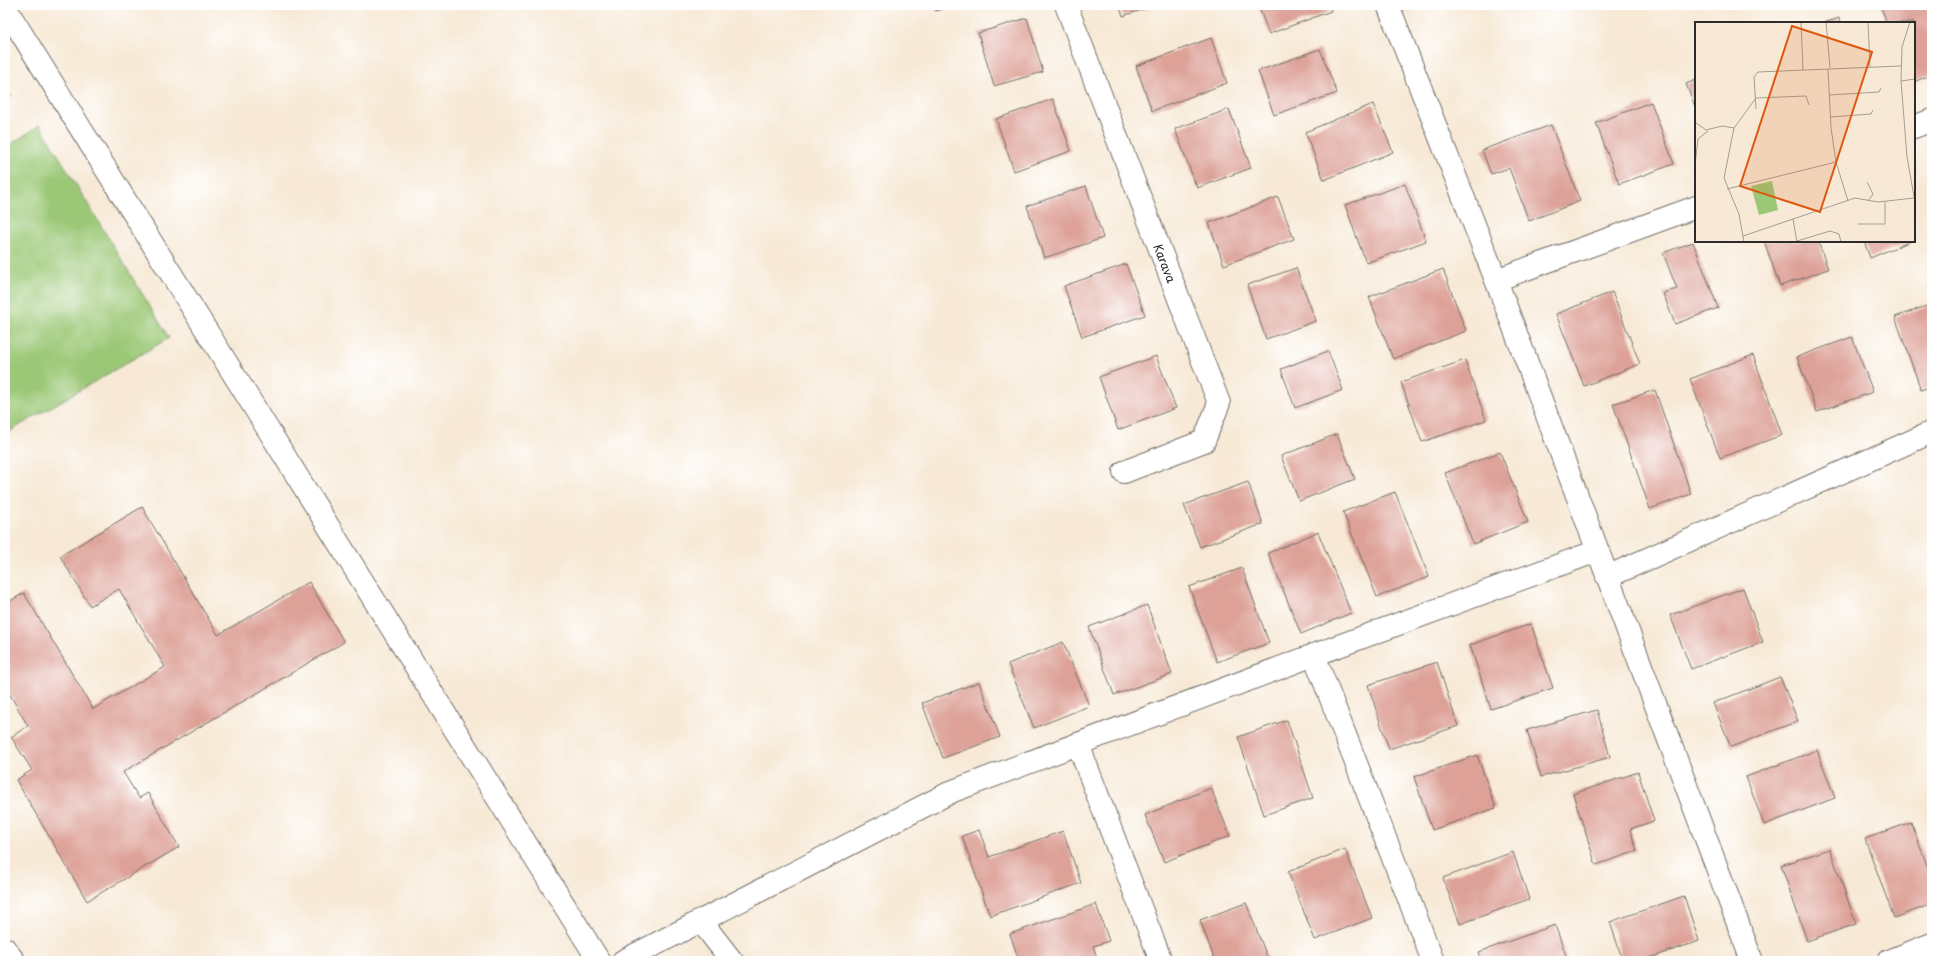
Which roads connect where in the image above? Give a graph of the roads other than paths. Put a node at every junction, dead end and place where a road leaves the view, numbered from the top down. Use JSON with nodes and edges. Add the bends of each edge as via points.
{"nodes":[{"id":1,"x":1066,"y":5,"type":"edge"},
{"id":2,"x":1388,"y":5,"type":"edge"},
{"id":3,"x":5,"y":7,"type":"edge"},
{"id":4,"x":1932,"y":120,"type":"edge"},
{"id":5,"x":1915,"y":127,"type":"edge"},
{"id":6,"x":1695,"y":206,"type":"edge"},
{"id":7,"x":1496,"y":280,"type":"junction"},
{"id":8,"x":1932,"y":432,"type":"edge"},
{"id":9,"x":1124,"y":472,"type":"dead end"},
{"id":10,"x":1597,"y":551,"type":"junction"},
{"id":11,"x":1607,"y":577,"type":"junction"},
{"id":12,"x":1314,"y":654,"type":"junction"},
{"id":13,"x":1078,"y":744,"type":"junction"},
{"id":14,"x":700,"y":920,"type":"junction"},
{"id":15,"x":1932,"y":944,"type":"edge"},
{"id":16,"x":5,"y":949,"type":"edge"},
{"id":17,"x":14,"y":961,"type":"edge"},
{"id":18,"x":599,"y":961,"type":"edge"},
{"id":19,"x":623,"y":961,"type":"edge"},
{"id":20,"x":732,"y":961,"type":"edge"},
{"id":21,"x":1161,"y":961,"type":"edge"},
{"id":22,"x":1434,"y":961,"type":"edge"},
{"id":23,"x":1752,"y":961,"type":"edge"},
{"id":24,"x":1889,"y":961,"type":"edge"}],
"edges":[{"from":1,"to":9,"type":"street","name":"Karava","via":[[1219,403],[1204,441]]},
{"from":2,"to":7,"type":"street"},
{"from":3,"to":18,"type":"street"},
{"from":4,"to":5,"type":"street"},
{"from":6,"to":7,"type":"street"},
{"from":7,"to":10,"type":"street"},
{"from":8,"to":11,"type":"street"},
{"from":10,"to":11,"type":"street"},
{"from":10,"to":12,"type":"street"},
{"from":11,"to":23,"type":"street"},
{"from":12,"to":13,"type":"street"},
{"from":12,"to":22,"type":"street"},
{"from":13,"to":14,"type":"street","via":[[953,791]]},
{"from":13,"to":21,"type":"street"},
{"from":14,"to":19,"type":"street"},
{"from":14,"to":20,"type":"street"},
{"from":15,"to":24,"type":"street"},
{"from":16,"to":17,"type":"street"}]}
